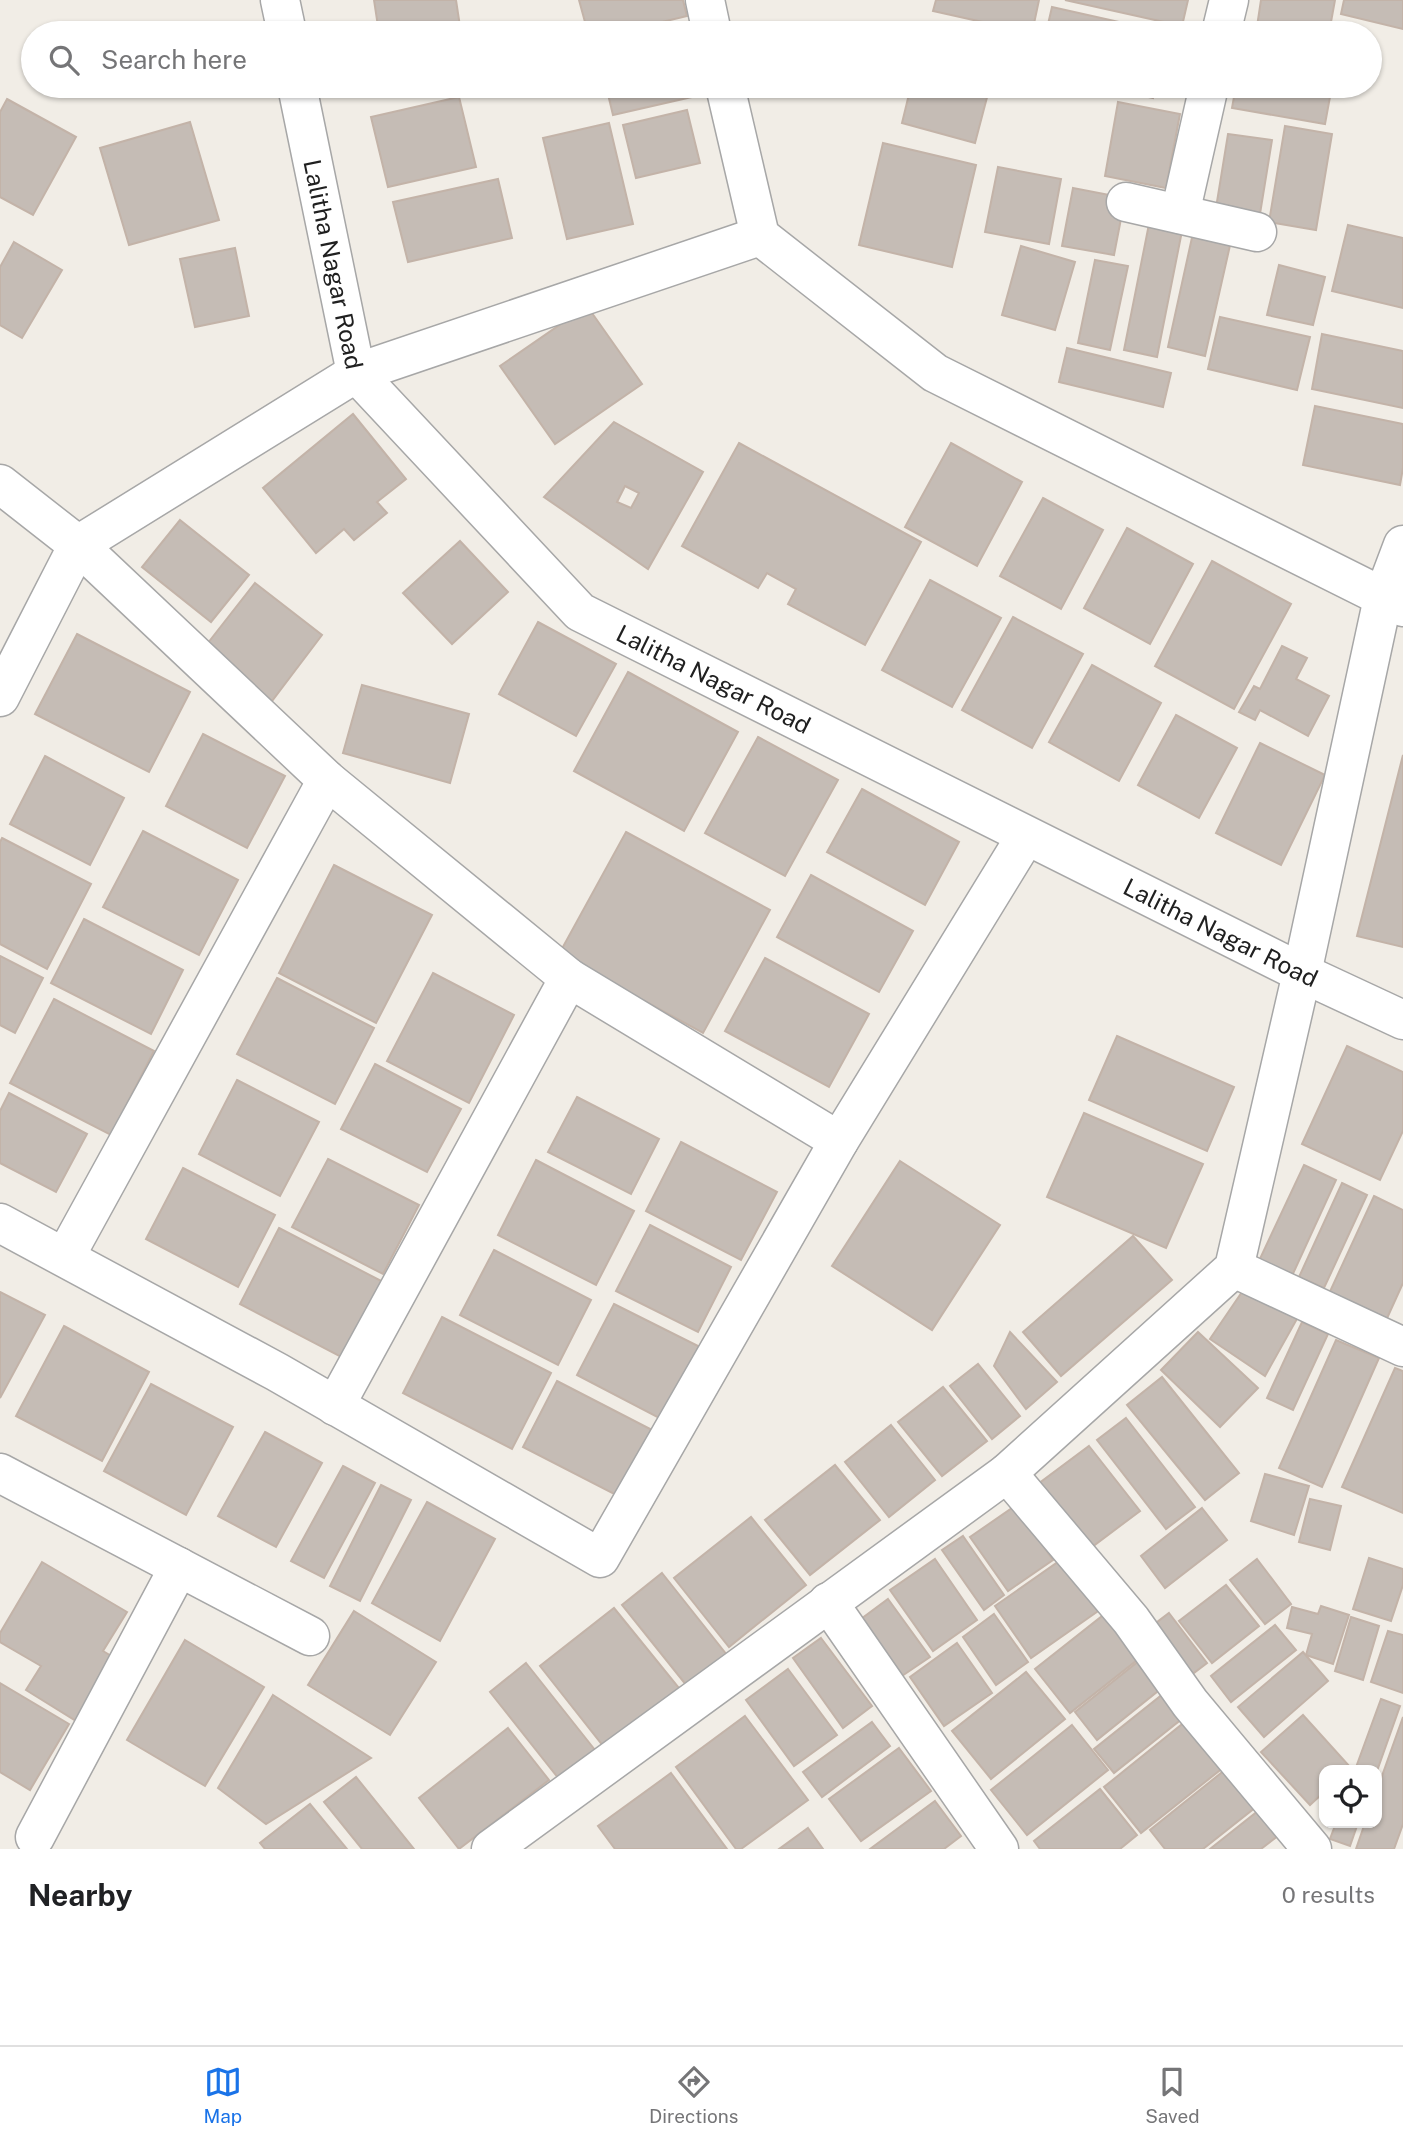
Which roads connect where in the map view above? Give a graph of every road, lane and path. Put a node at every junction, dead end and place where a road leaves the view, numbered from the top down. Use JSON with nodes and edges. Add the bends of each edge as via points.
{"nodes":[{"id":1,"x":280,"y":0,"type":"edge"},
{"id":2,"x":705,"y":0,"type":"edge"},
{"id":3,"x":1229,"y":0,"type":"edge"},
{"id":4,"x":284,"y":21,"type":"edge"},
{"id":5,"x":709,"y":21,"type":"edge"},
{"id":6,"x":1224,"y":21,"type":"edge"},
{"id":7,"x":299,"y":98,"type":"edge"},
{"id":8,"x":728,"y":98,"type":"edge"},
{"id":9,"x":1206,"y":98,"type":"edge"},
{"id":10,"x":1126,"y":202,"type":"dead end"},
{"id":11,"x":1180,"y":214,"type":"junction"},
{"id":12,"x":1257,"y":232,"type":"dead end"},
{"id":13,"x":760,"y":236,"type":"junction"},
{"id":14,"x":356,"y":373,"type":"junction"},
{"id":15,"x":0,"y":484,"type":"edge"},
{"id":16,"x":78,"y":545,"type":"junction"},
{"id":17,"x":1403,"y":545,"type":"edge"},
{"id":18,"x":1393,"y":602,"type":"edge"},
{"id":19,"x":0,"y":697,"type":"edge"},
{"id":20,"x":327,"y":780,"type":"junction"},
{"id":21,"x":1026,"y":836,"type":"junction"},
{"id":22,"x":1303,"y":973,"type":"junction"},
{"id":23,"x":569,"y":978,"type":"junction"},
{"id":24,"x":1403,"y":1020,"type":"edge"},
{"id":25,"x":839,"y":1141,"type":"junction"},
{"id":26,"x":0,"y":1223,"type":"edge"},
{"id":27,"x":65,"y":1257,"type":"junction"},
{"id":28,"x":1234,"y":1268,"type":"junction"},
{"id":29,"x":1403,"y":1348,"type":"edge"},
{"id":30,"x":335,"y":1406,"type":"junction"},
{"id":31,"x":0,"y":1473,"type":"edge"},
{"id":32,"x":1007,"y":1473,"type":"junction"},
{"id":33,"x":179,"y":1567,"type":"junction"},
{"id":34,"x":828,"y":1602,"type":"junction"},
{"id":35,"x":310,"y":1636,"type":"dead end"},
{"id":36,"x":36,"y":1837,"type":"dead end"},
{"id":37,"x":987,"y":1845,"type":"edge"},
{"id":38,"x":491,"y":1849,"type":"edge"},
{"id":39,"x":1312,"y":1849,"type":"edge"}],
"edges":[{"from":1,"to":4,"type":"street"},
{"from":2,"to":5,"type":"street"},
{"from":3,"to":6,"type":"street"},
{"from":7,"to":14,"type":"street","name":"Lalitha Nagar Road"},
{"from":8,"to":13,"type":"street"},
{"from":9,"to":11,"type":"street"},
{"from":10,"to":11,"type":"street"},
{"from":11,"to":12,"type":"street"},
{"from":13,"to":14,"type":"street"},
{"from":13,"to":18,"type":"street","via":[[935,373]]},
{"from":14,"to":16,"type":"street"},
{"from":14,"to":21,"type":"street","name":"Lalitha Nagar Road","via":[[580,612]]},
{"from":15,"to":16,"type":"street"},
{"from":16,"to":19,"type":"street"},
{"from":16,"to":20,"type":"street"},
{"from":17,"to":18,"type":"street"},
{"from":18,"to":22,"type":"street"},
{"from":20,"to":23,"type":"street"},
{"from":20,"to":27,"type":"street"},
{"from":21,"to":22,"type":"street","name":"Lalitha Nagar Road"},
{"from":21,"to":25,"type":"street"},
{"from":22,"to":24,"type":"street","name":"Lalitha Nagar Road"},
{"from":22,"to":28,"type":"street"},
{"from":23,"to":25,"type":"street"},
{"from":23,"to":30,"type":"street"},
{"from":25,"to":30,"type":"street","via":[[600,1558]]},
{"from":26,"to":27,"type":"street"},
{"from":27,"to":30,"type":"street"},
{"from":28,"to":29,"type":"street"},
{"from":28,"to":32,"type":"street"},
{"from":31,"to":33,"type":"street"},
{"from":32,"to":34,"type":"street"},
{"from":32,"to":39,"type":"street","via":[[1131,1620],[1190,1703]]},
{"from":33,"to":35,"type":"street"},
{"from":33,"to":36,"type":"street"},
{"from":34,"to":37,"type":"street"},
{"from":34,"to":38,"type":"street"}]}
